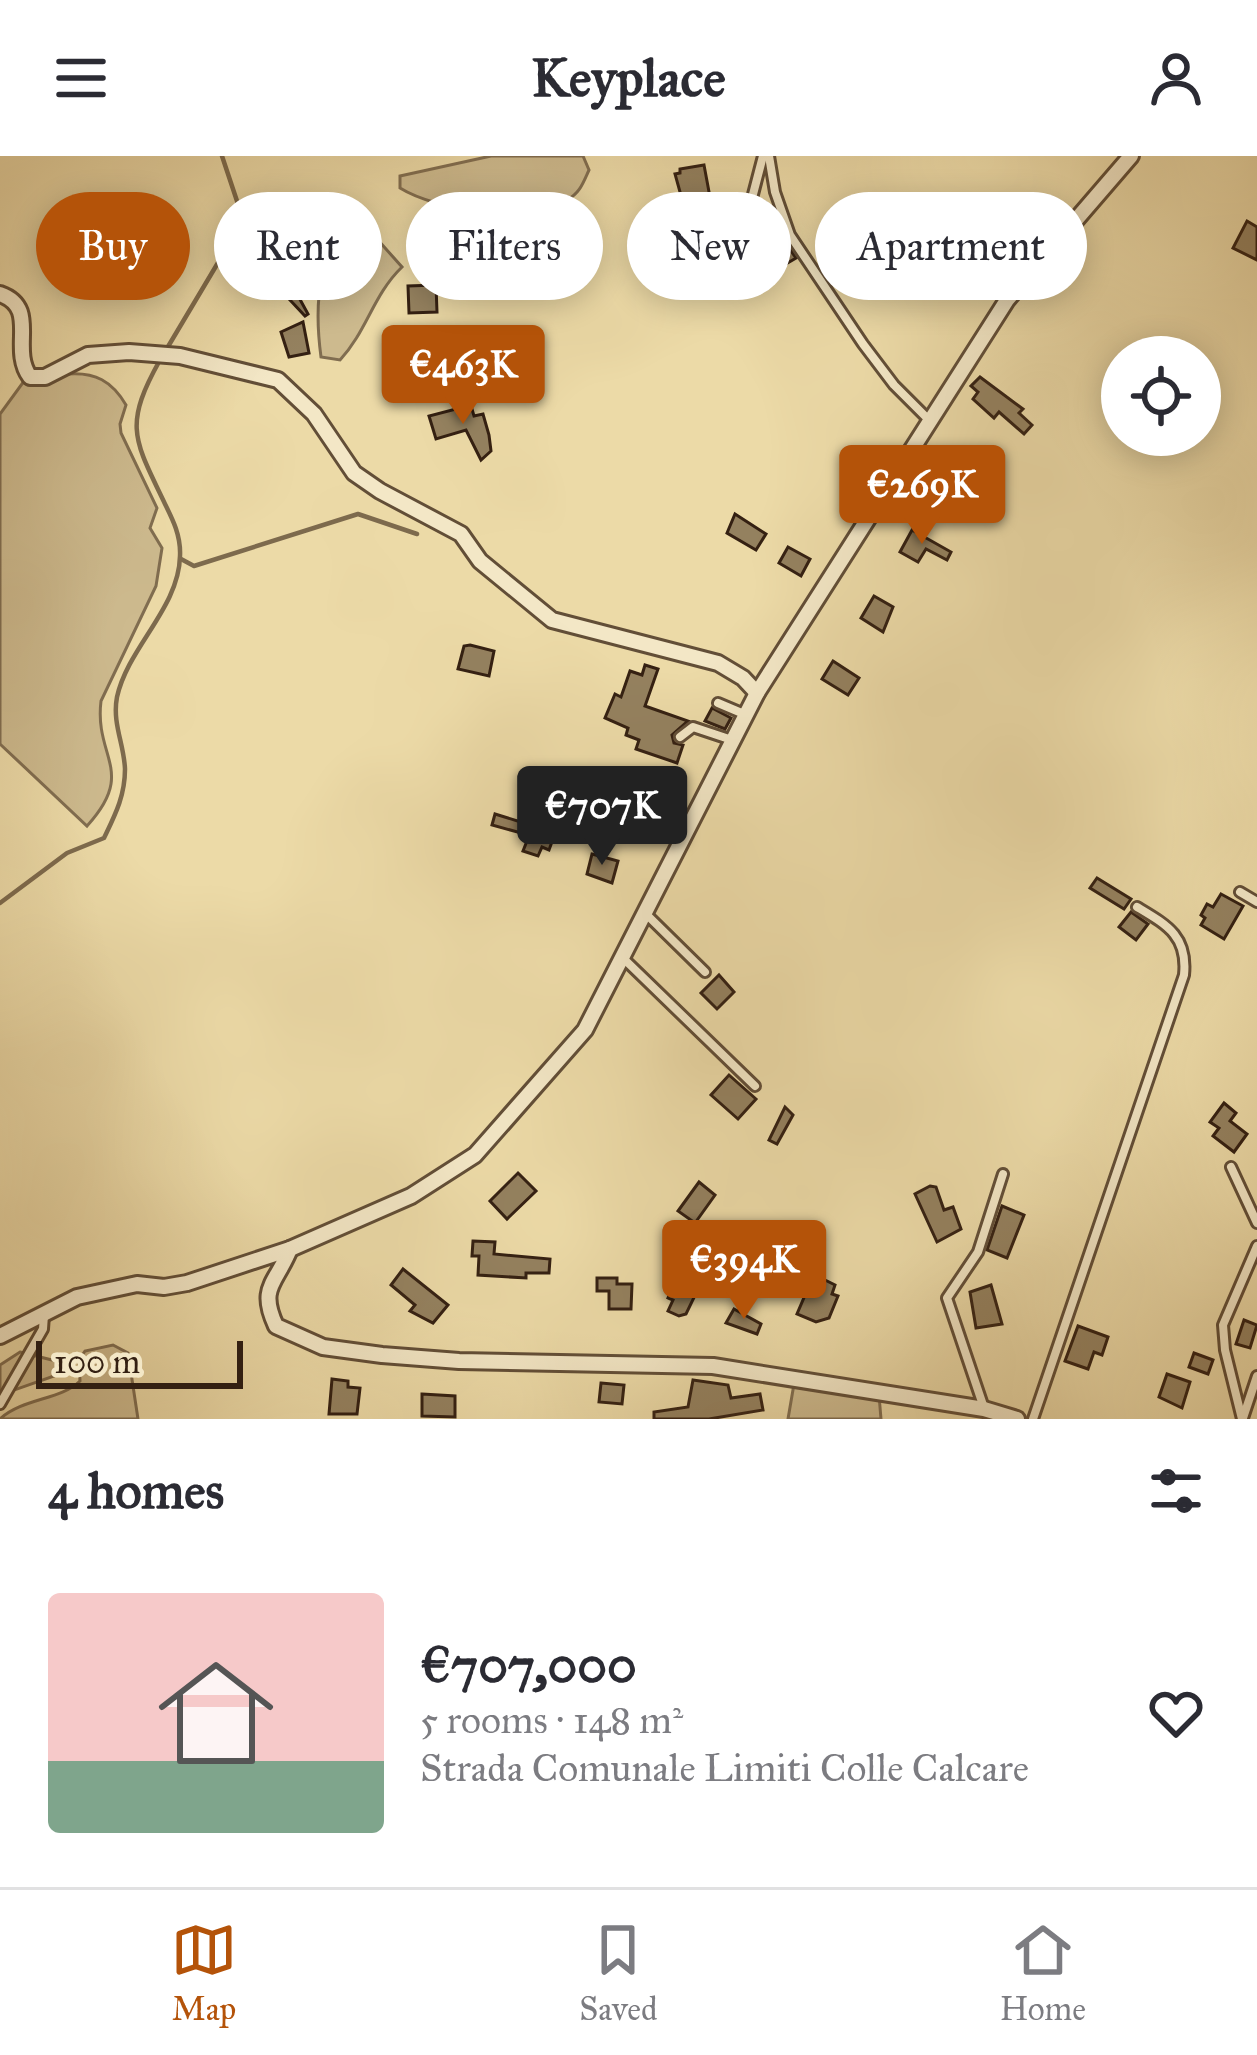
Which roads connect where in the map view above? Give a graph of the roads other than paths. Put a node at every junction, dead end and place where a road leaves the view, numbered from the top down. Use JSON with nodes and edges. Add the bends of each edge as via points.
{"nodes":[{"id":1,"x":766,"y":156,"type":"edge"},
{"id":2,"x":1131,"y":156,"type":"edge"},
{"id":3,"x":754,"y":192,"type":"edge"},
{"id":4,"x":0,"y":294,"type":"edge"},
{"id":5,"x":930,"y":422,"type":"junction"},
{"id":6,"x":758,"y":694,"type":"junction"},
{"id":7,"x":718,"y":703,"type":"dead end"},
{"id":8,"x":746,"y":715,"type":"junction"},
{"id":9,"x":680,"y":737,"type":"dead end"},
{"id":10,"x":732,"y":740,"type":"junction"},
{"id":11,"x":1240,"y":892,"type":"dead end"},
{"id":12,"x":1257,"y":902,"type":"edge"},
{"id":13,"x":1137,"y":908,"type":"dead end"},
{"id":14,"x":646,"y":914,"type":"junction"},
{"id":15,"x":623,"y":958,"type":"junction"},
{"id":16,"x":705,"y":972,"type":"dead end"},
{"id":17,"x":754,"y":1086,"type":"dead end"},
{"id":18,"x":1231,"y":1167,"type":"dead end"},
{"id":19,"x":1004,"y":1174,"type":"dead end"},
{"id":20,"x":1257,"y":1222,"type":"edge"},
{"id":21,"x":1257,"y":1246,"type":"edge"},
{"id":22,"x":290,"y":1250,"type":"junction"},
{"id":23,"x":44,"y":1313,"type":"junction"},
{"id":24,"x":0,"y":1336,"type":"edge"},
{"id":25,"x":1257,"y":1376,"type":"edge"},
{"id":26,"x":0,"y":1404,"type":"edge"},
{"id":27,"x":985,"y":1409,"type":"junction"},
{"id":28,"x":1017,"y":1419,"type":"edge"},
{"id":29,"x":1033,"y":1419,"type":"edge"},
{"id":30,"x":1242,"y":1419,"type":"edge"}],
"edges":[{"from":1,"to":3,"type":"lane"},
{"from":1,"to":5,"type":"lane","via":[[790,235],[863,344]]},
{"from":2,"to":5,"type":"street","via":[[1007,301]]},
{"from":4,"to":6,"type":"street","via":[[23,311],[22,365],[30,377],[88,355],[155,353],[278,380],[314,414],[354,472],[460,534],[480,561],[552,620],[718,663]]},
{"from":5,"to":6,"type":"street"},
{"from":6,"to":8,"type":"street"},
{"from":7,"to":8,"type":"lane"},
{"from":8,"to":10,"type":"street"},
{"from":9,"to":10,"type":"lane","via":[[693,727]]},
{"from":10,"to":14,"type":"street"},
{"from":11,"to":12,"type":"lane"},
{"from":13,"to":29,"type":"lane","via":[[1177,934],[1184,975]]},
{"from":14,"to":15,"type":"street"},
{"from":14,"to":16,"type":"lane"},
{"from":15,"to":17,"type":"lane"},
{"from":15,"to":22,"type":"street","via":[[585,1030],[475,1155],[411,1196]]},
{"from":18,"to":20,"type":"lane"},
{"from":19,"to":27,"type":"lane","via":[[978,1252],[947,1298]]},
{"from":21,"to":30,"type":"lane","via":[[1223,1325]]},
{"from":22,"to":23,"type":"street","via":[[187,1283],[77,1297]]},
{"from":22,"to":27,"type":"street","via":[[266,1290],[267,1306],[276,1326],[323,1347],[459,1361],[713,1366]]},
{"from":23,"to":24,"type":"street"},
{"from":23,"to":26,"type":"lane","via":[[44,1329]]},
{"from":25,"to":30,"type":"lane"},
{"from":27,"to":28,"type":"street"}]}
